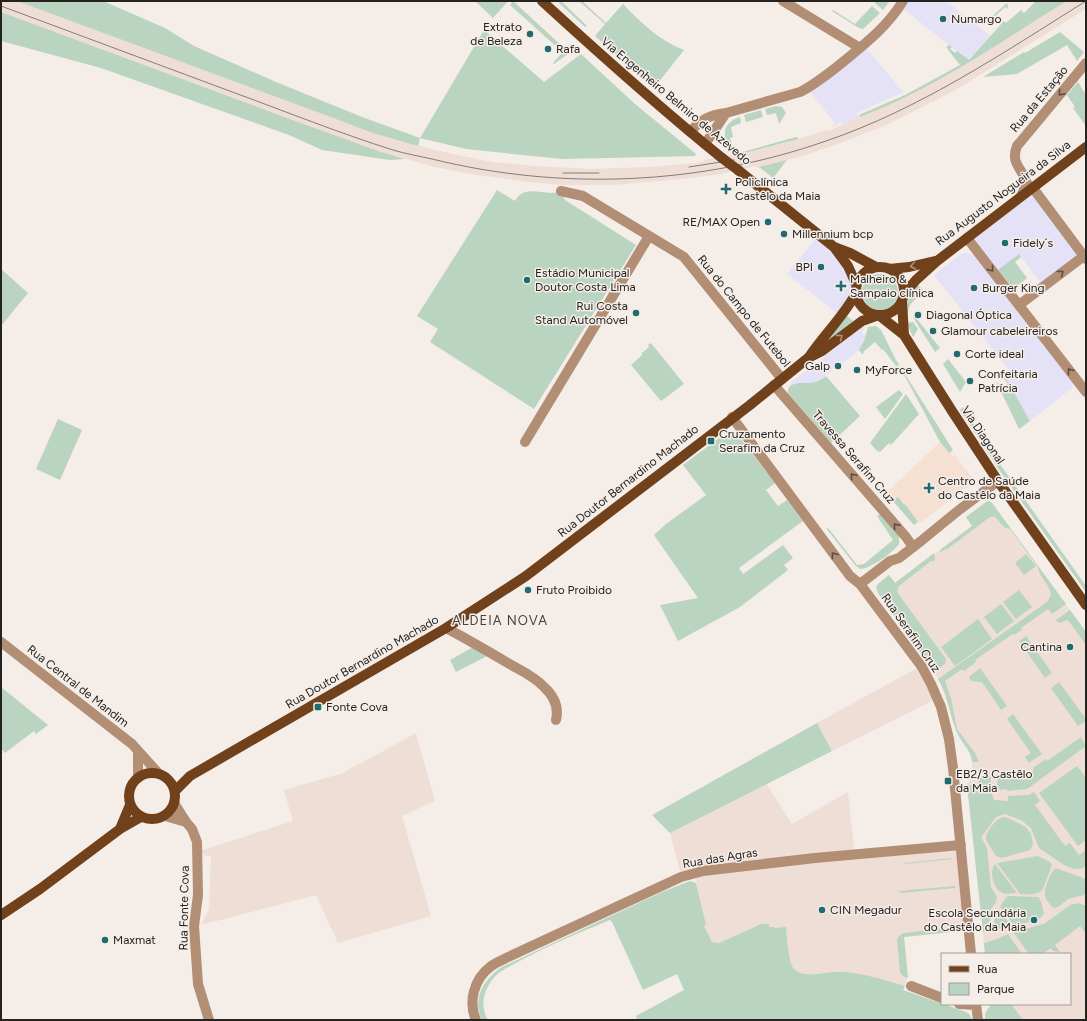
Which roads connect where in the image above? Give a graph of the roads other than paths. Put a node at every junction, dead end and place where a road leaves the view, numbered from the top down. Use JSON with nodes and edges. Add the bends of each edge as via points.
{"nodes":[{"id":1,"x":542,"y":1,"type":"edge"},
{"id":2,"x":784,"y":1,"type":"edge"},
{"id":3,"x":903,"y":1,"type":"edge"},
{"id":4,"x":860,"y":48,"type":"junction"},
{"id":5,"x":1086,"y":64,"type":"edge"},
{"id":6,"x":726,"y":113,"type":"junction"},
{"id":7,"x":690,"y":132,"type":"junction"},
{"id":8,"x":705,"y":144,"type":"junction"},
{"id":9,"x":1086,"y":147,"type":"edge"},
{"id":10,"x":1033,"y":188,"type":"junction"},
{"id":11,"x":561,"y":191,"type":"dead end"},
{"id":12,"x":1021,"y":196,"type":"junction"},
{"id":13,"x":649,"y":236,"type":"junction"},
{"id":14,"x":967,"y":238,"type":"junction"},
{"id":15,"x":834,"y":247,"type":"junction"},
{"id":16,"x":1085,"y":257,"type":"edge"},
{"id":17,"x":937,"y":261,"type":"junction"},
{"id":18,"x":876,"y":267,"type":"junction"},
{"id":19,"x":889,"y":269,"type":"junction"},
{"id":20,"x":856,"y":284,"type":"junction"},
{"id":21,"x":855,"y":295,"type":"junction"},
{"id":22,"x":903,"y":298,"type":"junction"},
{"id":23,"x":1019,"y":305,"type":"junction"},
{"id":24,"x":878,"y":316,"type":"junction"},
{"id":25,"x":904,"y":335,"type":"junction"},
{"id":26,"x":808,"y":358,"type":"junction"},
{"id":27,"x":778,"y":382,"type":"junction"},
{"id":28,"x":1086,"y":392,"type":"edge"},
{"id":29,"x":732,"y":417,"type":"junction"},
{"id":30,"x":525,"y":442,"type":"dead end"},
{"id":31,"x":998,"y":481,"type":"junction"},
{"id":32,"x":913,"y":547,"type":"junction"},
{"id":33,"x":860,"y":584,"type":"junction"},
{"id":34,"x":1086,"y":605,"type":"edge"},
{"id":35,"x":446,"y":628,"type":"junction"},
{"id":36,"x":1,"y":642,"type":"edge"},
{"id":37,"x":556,"y":720,"type":"dead end"},
{"id":38,"x":138,"y":752,"type":"junction"},
{"id":39,"x":163,"y":776,"type":"junction"},
{"id":40,"x":190,"y":776,"type":"junction"},
{"id":41,"x":138,"y":778,"type":"junction"},
{"id":42,"x":175,"y":791,"type":"junction"},
{"id":43,"x":174,"y":803,"type":"junction"},
{"id":44,"x":130,"y":805,"type":"junction"},
{"id":45,"x":165,"y":816,"type":"junction"},
{"id":46,"x":141,"y":817,"type":"junction"},
{"id":47,"x":186,"y":822,"type":"junction"},
{"id":48,"x":120,"y":829,"type":"junction"},
{"id":49,"x":961,"y":845,"type":"junction"},
{"id":50,"x":1,"y":915,"type":"edge"},
{"id":51,"x":971,"y":953,"type":"edge"},
{"id":52,"x":911,"y":986,"type":"dead end"},
{"id":53,"x":941,"y":998,"type":"edge"},
{"id":54,"x":976,"y":1005,"type":"edge"},
{"id":55,"x":209,"y":1020,"type":"edge"},
{"id":56,"x":476,"y":1020,"type":"edge"},
{"id":57,"x":978,"y":1020,"type":"edge"}],
"edges":[{"from":1,"to":7,"type":"main road","name":"Via Engenheiro Belmiro de Azevedo"},
{"from":2,"to":4,"type":"street"},
{"from":3,"to":4,"type":"street","via":[[892,18]]},
{"from":4,"to":6,"type":"street","via":[[809,88]]},
{"from":5,"to":12,"type":"street","name":"Rua da Estação","one_way":true,"via":[[1017,146],[1014,154],[1016,162],[1027,183]]},
{"from":6,"to":7,"type":"street","via":[[715,114],[702,120]]},
{"from":6,"to":8,"type":"street"},
{"from":7,"to":8,"type":"main road","name":"Via Engenheiro Belmiro de Azevedo"},
{"from":8,"to":15,"type":"main road","name":"Via Engenheiro Belmiro de Azevedo","bridge":true},
{"from":9,"to":10,"type":"main road","name":"Rua Augusto Nogueira da Silva"},
{"from":10,"to":12,"type":"main road","name":"Rua Augusto Nogueira da Silva"},
{"from":10,"to":16,"type":"street"},
{"from":11,"to":13,"type":"street","name":"Rua do Campo de Futebol","via":[[583,196]]},
{"from":12,"to":14,"type":"main road","name":"Rua Augusto Nogueira da Silva"},
{"from":13,"to":27,"type":"street","name":"Rua do Campo de Futebol","via":[[684,257]]},
{"from":13,"to":30,"type":"street"},
{"from":14,"to":17,"type":"main road","name":"Rua Augusto Nogueira da Silva"},
{"from":14,"to":23,"type":"street","one_way":true},
{"from":15,"to":18,"type":"main road","name":"Via Engenheiro Belmiro de Azevedo"},
{"from":15,"to":20,"type":"main road","name":"Via Engenheiro Belmiro de Azevedo","via":[[848,266]]},
{"from":23,"to":16,"type":"street","one_way":true},
{"from":17,"to":19,"type":"main road","name":"Rua Augusto Nogueira da Silva","one_way":true},
{"from":17,"to":22,"type":"main road","name":"Rua Augusto Nogueira da Silva","via":[[916,280]]},
{"from":18,"to":19,"type":"main road"},
{"from":18,"to":20,"type":"main road","via":[[864,273]]},
{"from":19,"to":22,"type":"main road","via":[[899,277],[903,285]]},
{"from":20,"to":21,"type":"main road"},
{"from":21,"to":24,"type":"main road","via":[[862,308]]},
{"from":21,"to":26,"type":"main road","via":[[846,311]]},
{"from":22,"to":24,"type":"main road","via":[[893,312]]},
{"from":22,"to":25,"type":"main road","name":"Via Diagonal"},
{"from":28,"to":23,"type":"street","one_way":true},
{"from":24,"to":25,"type":"main road","name":"Via Diagonal"},
{"from":26,"to":24,"type":"main road","one_way":true,"via":[[822,351],[862,321]]},
{"from":25,"to":31,"type":"main road","name":"Via Diagonal"},
{"from":26,"to":27,"type":"main road"},
{"from":27,"to":29,"type":"main road"},
{"from":32,"to":27,"type":"street","name":"Travessa Serafim Cruz","one_way":true},
{"from":33,"to":29,"type":"street","name":"Rua Serafim Cruz","one_way":true,"via":[[850,576]]},
{"from":29,"to":35,"type":"main road","name":"Rua Doutor Bernardino Machado","via":[[526,576]]},
{"from":31,"to":32,"type":"street"},
{"from":31,"to":34,"type":"main road","name":"Via Diagonal"},
{"from":32,"to":33,"type":"street"},
{"from":33,"to":49,"type":"street","name":"Rua Serafim Cruz","via":[[922,667],[940,707],[950,746]]},
{"from":35,"to":37,"type":"street","via":[[541,684],[556,703]]},
{"from":35,"to":40,"type":"main road","name":"Rua Doutor Bernardino Machado"},
{"from":36,"to":38,"type":"street","name":"Rua Central de Mandim","via":[[109,725]]},
{"from":38,"to":39,"type":"street","name":"Rua Central de Mandim"},
{"from":38,"to":41,"type":"street"},
{"from":39,"to":40,"type":"main road","name":"Rua Doutor Bernardino Machado"},
{"from":39,"to":41,"type":"main road","via":[[152,773]]},
{"from":39,"to":42,"type":"main road"},
{"from":40,"to":42,"type":"main road","name":"Rua Doutor Bernardino Machado"},
{"from":41,"to":44,"type":"main road","via":[[130,790]]},
{"from":42,"to":43,"type":"main road"},
{"from":43,"to":45,"type":"main road"},
{"from":43,"to":47,"type":"street","name":"Rua Fonte Cova"},
{"from":44,"to":46,"type":"main road"},
{"from":44,"to":48,"type":"main road"},
{"from":45,"to":46,"type":"main road","via":[[153,820]]},
{"from":45,"to":47,"type":"street"},
{"from":46,"to":48,"type":"main road"},
{"from":47,"to":55,"type":"street","name":"Rua Fonte Cova","via":[[197,842],[198,895],[194,926],[198,984]]},
{"from":48,"to":50,"type":"main road"},
{"from":49,"to":51,"type":"street","name":"Rua Serafim Cruz"},
{"from":49,"to":56,"type":"street","name":"Rua das Agras","via":[[815,858],[703,871],[681,877],[489,967],[478,981],[472,997]]},
{"from":52,"to":53,"type":"street"},
{"from":54,"to":57,"type":"street"}]}
